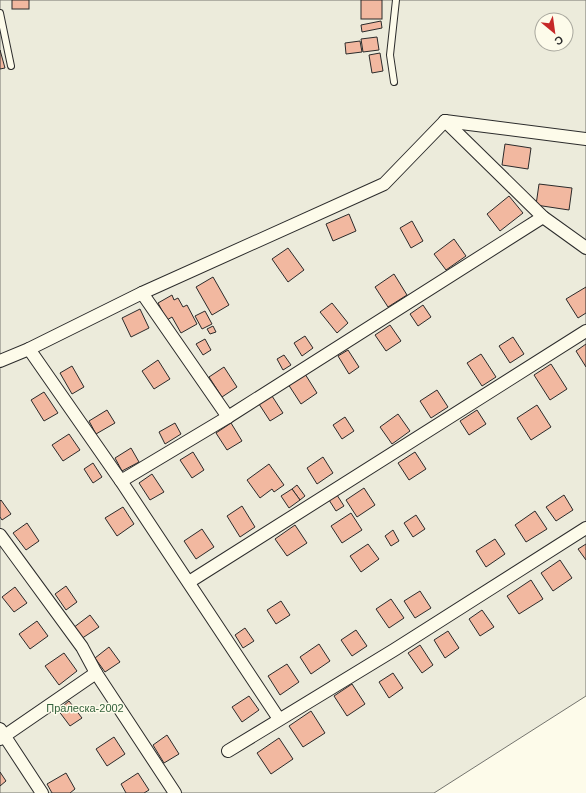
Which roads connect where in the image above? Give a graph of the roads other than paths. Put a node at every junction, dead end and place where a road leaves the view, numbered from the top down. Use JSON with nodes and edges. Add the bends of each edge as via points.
{"nodes":[{"id":1,"x":396,"y":0,"type":"edge"},
{"id":2,"x":0,"y":13,"type":"edge"},
{"id":3,"x":11,"y":66,"type":"dead end"},
{"id":4,"x":394,"y":82,"type":"dead end"},
{"id":5,"x":445,"y":121,"type":"junction"},
{"id":6,"x":586,"y":139,"type":"edge"},
{"id":7,"x":543,"y":218,"type":"junction"},
{"id":8,"x":586,"y":248,"type":"edge"},
{"id":9,"x":142,"y":294,"type":"junction"},
{"id":10,"x":586,"y":331,"type":"edge"},
{"id":11,"x":29,"y":349,"type":"junction"},
{"id":12,"x":0,"y":361,"type":"edge"},
{"id":13,"x":228,"y":417,"type":"junction"},
{"id":14,"x":121,"y":481,"type":"junction"},
{"id":15,"x":586,"y":528,"type":"edge"},
{"id":16,"x":0,"y":536,"type":"edge"},
{"id":17,"x":189,"y":582,"type":"junction"},
{"id":18,"x":96,"y":673,"type":"junction"},
{"id":19,"x":279,"y":720,"type":"junction"},
{"id":20,"x":1,"y":735,"type":"edge"},
{"id":21,"x":228,"y":751,"type":"dead end"},
{"id":22,"x":42,"y":793,"type":"edge"},
{"id":23,"x":175,"y":793,"type":"edge"}],
"edges":[{"from":1,"to":4,"type":"lane","via":[[390,55]]},
{"from":2,"to":3,"type":"lane"},
{"from":5,"to":6,"type":"street"},
{"from":5,"to":7,"type":"street"},
{"from":5,"to":9,"type":"street","via":[[384,184]]},
{"from":7,"to":8,"type":"street"},
{"from":7,"to":13,"type":"street"},
{"from":9,"to":11,"type":"street"},
{"from":9,"to":13,"type":"street"},
{"from":10,"to":17,"type":"street"},
{"from":11,"to":12,"type":"street"},
{"from":11,"to":14,"type":"street"},
{"from":13,"to":14,"type":"street"},
{"from":14,"to":17,"type":"street"},
{"from":15,"to":19,"type":"street"},
{"from":16,"to":18,"type":"street","via":[[82,647]]},
{"from":17,"to":19,"type":"street"},
{"from":18,"to":20,"type":"street"},
{"from":18,"to":23,"type":"street"},
{"from":19,"to":21,"type":"street"},
{"from":20,"to":22,"type":"street"}]}
